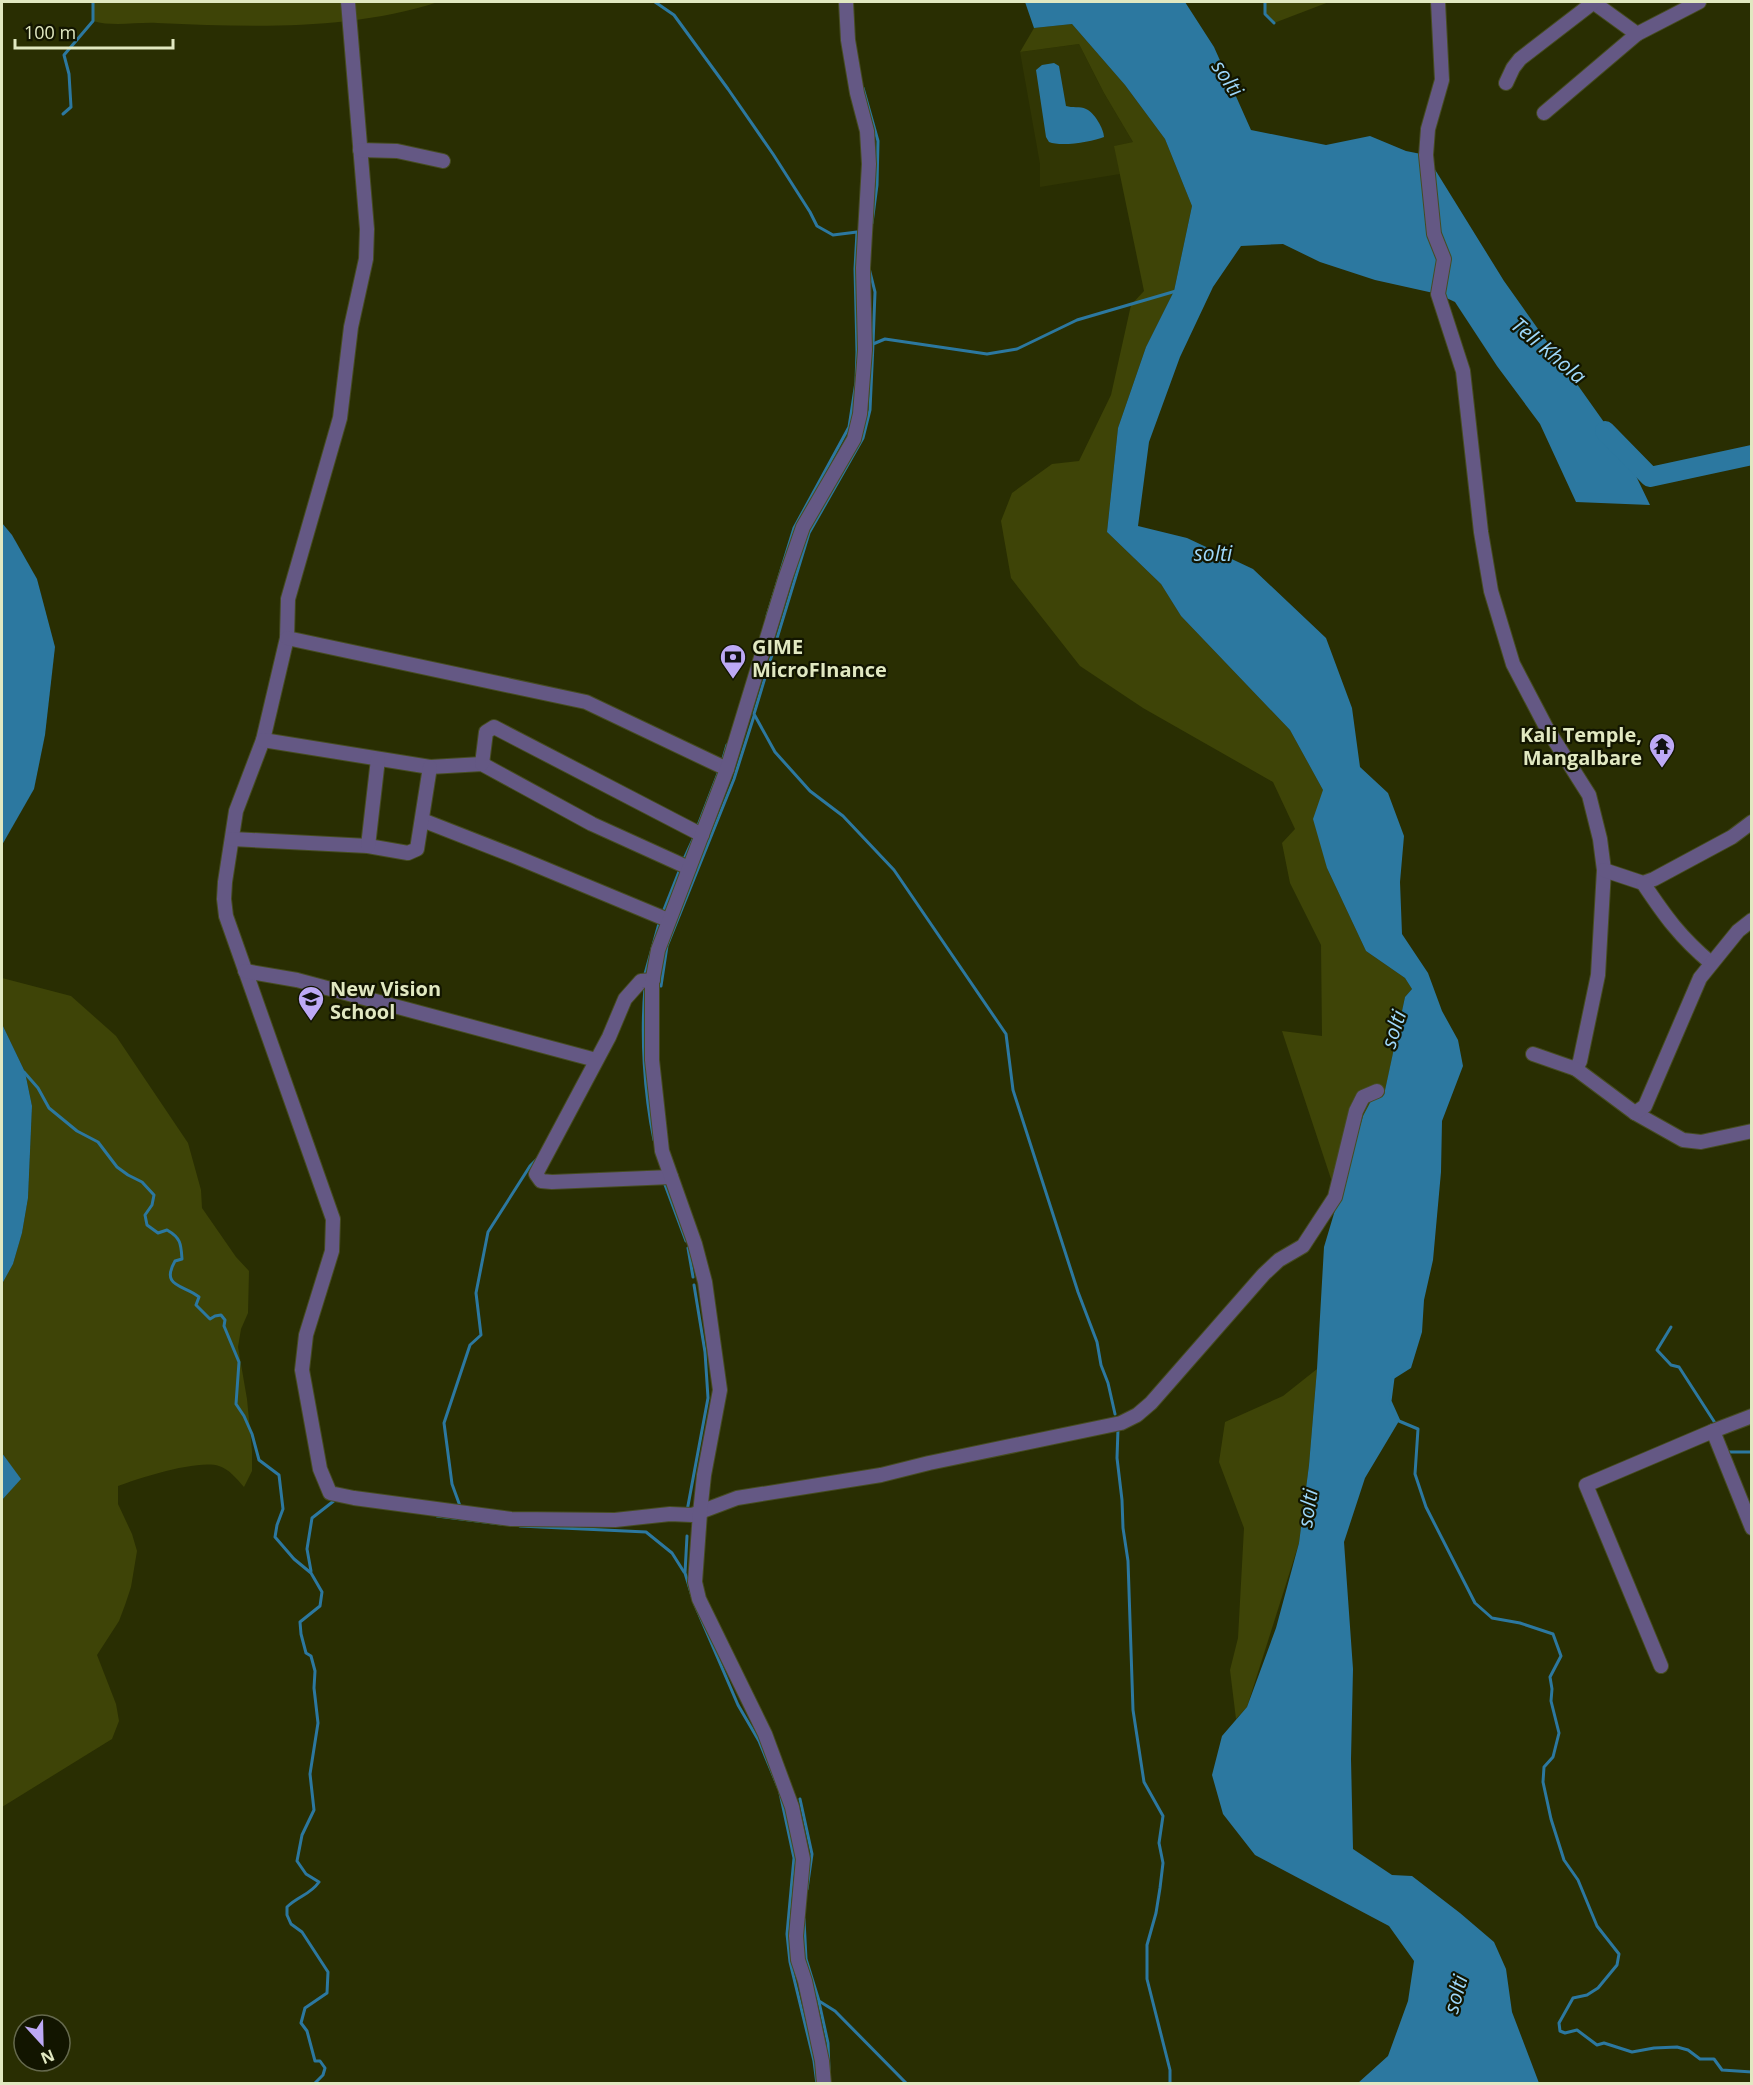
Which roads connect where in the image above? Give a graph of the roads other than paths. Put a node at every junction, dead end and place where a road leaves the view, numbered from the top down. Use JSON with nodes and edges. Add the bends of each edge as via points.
{"nodes":[{"id":1,"x":348,"y":2,"type":"edge"},
{"id":2,"x":846,"y":2,"type":"edge"},
{"id":3,"x":1438,"y":2,"type":"edge"},
{"id":4,"x":1594,"y":2,"type":"edge"},
{"id":5,"x":1699,"y":2,"type":"edge"},
{"id":6,"x":1637,"y":34,"type":"junction"},
{"id":7,"x":1506,"y":83,"type":"dead end"},
{"id":8,"x":1544,"y":113,"type":"dead end"},
{"id":9,"x":360,"y":150,"type":"junction"},
{"id":10,"x":443,"y":161,"type":"dead end"},
{"id":11,"x":287,"y":638,"type":"junction"},
{"id":12,"x":263,"y":740,"type":"junction"},
{"id":13,"x":378,"y":759,"type":"junction"},
{"id":14,"x":482,"y":764,"type":"junction"},
{"id":15,"x":430,"y":767,"type":"junction"},
{"id":16,"x":727,"y":769,"type":"junction"},
{"id":17,"x":422,"y":820,"type":"junction"},
{"id":18,"x":1752,"y":822,"type":"edge"},
{"id":19,"x":702,"y":835,"type":"junction"},
{"id":20,"x":232,"y":839,"type":"junction"},
{"id":21,"x":368,"y":846,"type":"junction"},
{"id":22,"x":689,"y":867,"type":"junction"},
{"id":23,"x":1604,"y":870,"type":"junction"},
{"id":24,"x":1643,"y":883,"type":"junction"},
{"id":25,"x":1752,"y":920,"type":"edge"},
{"id":26,"x":668,"y":921,"type":"junction"},
{"id":27,"x":1710,"y":963,"type":"junction"},
{"id":28,"x":245,"y":970,"type":"junction"},
{"id":29,"x":653,"y":980,"type":"junction"},
{"id":30,"x":1533,"y":1054,"type":"dead end"},
{"id":31,"x":596,"y":1060,"type":"junction"},
{"id":32,"x":1576,"y":1069,"type":"junction"},
{"id":33,"x":1377,"y":1091,"type":"dead end"},
{"id":34,"x":1635,"y":1113,"type":"junction"},
{"id":35,"x":1752,"y":1131,"type":"edge"},
{"id":36,"x":671,"y":1177,"type":"junction"},
{"id":37,"x":1752,"y":1416,"type":"edge"},
{"id":38,"x":1713,"y":1431,"type":"junction"},
{"id":39,"x":700,"y":1513,"type":"junction"},
{"id":40,"x":1752,"y":1528,"type":"edge"},
{"id":41,"x":1661,"y":1666,"type":"dead end"},
{"id":42,"x":824,"y":2084,"type":"edge"}],
"edges":[{"from":1,"to":9,"type":"street"},
{"from":2,"to":16,"type":"street","via":[[848,40],[867,131],[869,164],[860,414],[854,439],[803,527]]},
{"from":3,"to":23,"type":"street","via":[[1442,80],[1428,129],[1426,155],[1434,234],[1444,259],[1438,294],[1463,371],[1491,591],[1513,664],[1545,727],[1589,795]]},
{"from":4,"to":6,"type":"street"},
{"from":4,"to":7,"type":"street","via":[[1520,59]]},
{"from":5,"to":6,"type":"street"},
{"from":6,"to":8,"type":"street"},
{"from":9,"to":10,"type":"street","via":[[397,151]]},
{"from":9,"to":11,"type":"street","via":[[366,259],[351,327],[340,418],[288,599]]},
{"from":11,"to":12,"type":"street"},
{"from":11,"to":16,"type":"street","via":[[586,702]]},
{"from":12,"to":13,"type":"street"},
{"from":12,"to":20,"type":"street","via":[[236,810]]},
{"from":13,"to":15,"type":"street"},
{"from":13,"to":21,"type":"street"},
{"from":14,"to":15,"type":"street"},
{"from":14,"to":19,"type":"street","via":[[486,732],[494,727]]},
{"from":14,"to":22,"type":"street","via":[[592,824]]},
{"from":15,"to":17,"type":"street"},
{"from":16,"to":19,"type":"street"},
{"from":17,"to":21,"type":"street","via":[[414,852]]},
{"from":17,"to":26,"type":"street"},
{"from":18,"to":24,"type":"street","via":[[1732,837]]},
{"from":19,"to":22,"type":"street"},
{"from":20,"to":21,"type":"street"},
{"from":20,"to":28,"type":"street","via":[[224,899]]},
{"from":22,"to":26,"type":"street"},
{"from":23,"to":24,"type":"street"},
{"from":23,"to":32,"type":"street","via":[[1598,975]]},
{"from":24,"to":27,"type":"street","via":[[1670,925]]},
{"from":25,"to":27,"type":"street"},
{"from":26,"to":29,"type":"street"},
{"from":27,"to":34,"type":"street","via":[[1645,1106]]},
{"from":28,"to":31,"type":"street"},
{"from":28,"to":39,"type":"street","via":[[333,1219],[332,1251],[306,1335],[302,1370],[320,1469],[330,1493],[511,1519],[615,1520]]},
{"from":29,"to":31,"type":"street","via":[[641,981],[625,999]]},
{"from":29,"to":36,"type":"street","via":[[652,1060],[662,1151]]},
{"from":30,"to":32,"type":"street"},
{"from":31,"to":36,"type":"street","via":[[536,1174],[538,1179],[552,1182]]},
{"from":32,"to":34,"type":"street"},
{"from":33,"to":39,"type":"street","via":[[1363,1097],[1335,1197],[1303,1246],[1264,1274],[1137,1414],[1121,1423],[882,1476],[737,1498]]},
{"from":34,"to":35,"type":"street","via":[[1692,1142]]},
{"from":36,"to":39,"type":"street","via":[[705,1282],[720,1390]]},
{"from":37,"to":38,"type":"street"},
{"from":38,"to":40,"type":"street"},
{"from":38,"to":41,"type":"street","via":[[1586,1485]]},
{"from":39,"to":42,"type":"street","via":[[694,1581],[699,1599],[765,1734],[797,1826],[803,1859],[796,1936],[798,1960]]}]}
